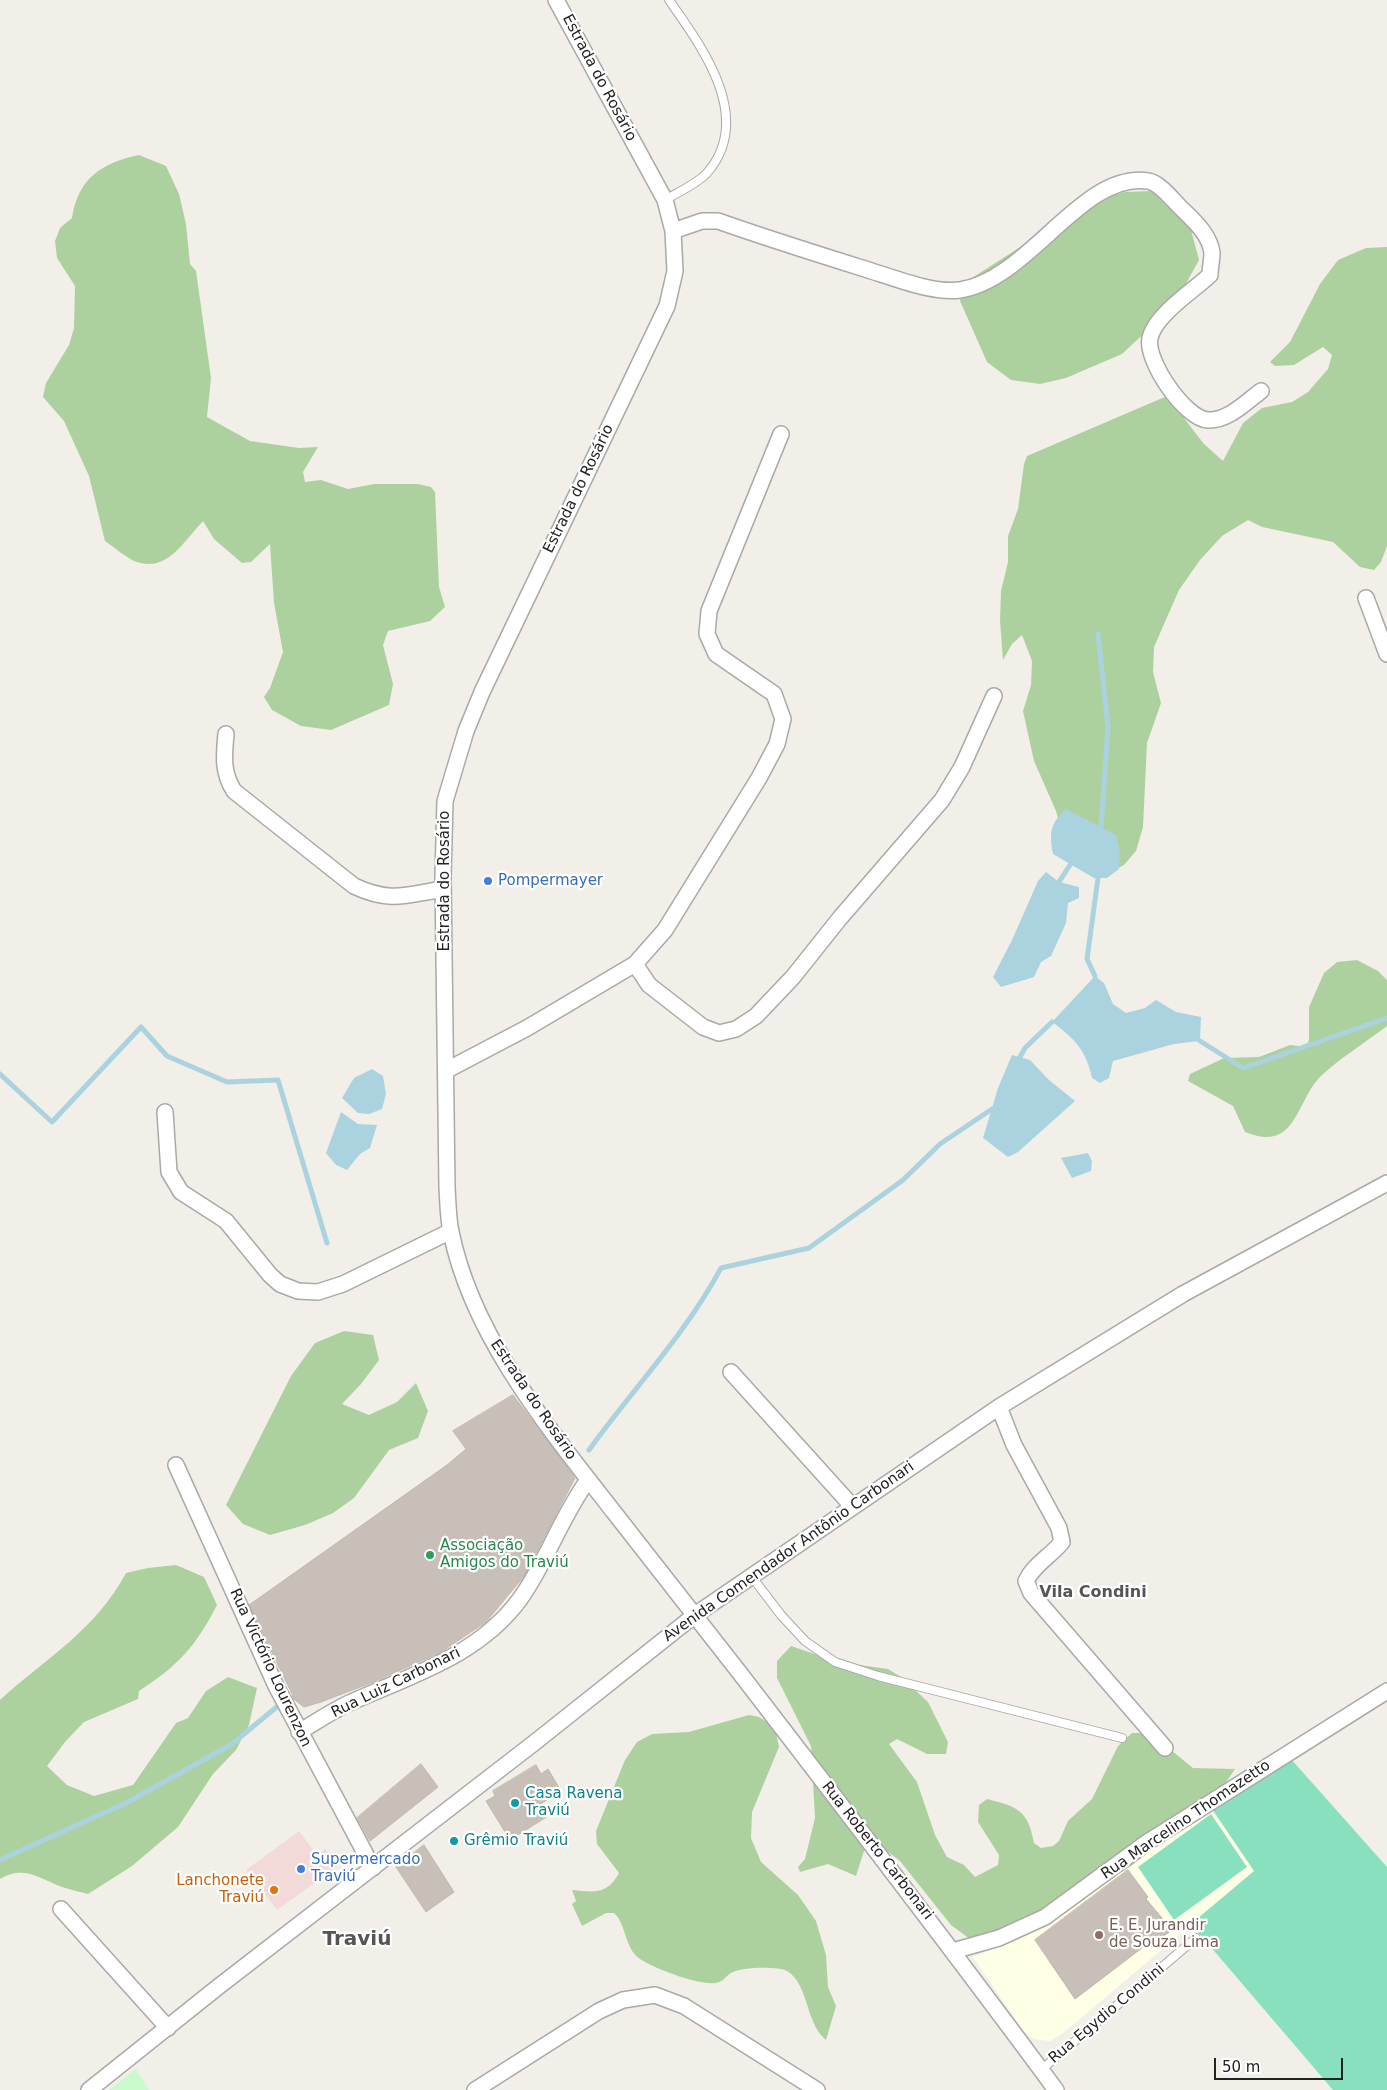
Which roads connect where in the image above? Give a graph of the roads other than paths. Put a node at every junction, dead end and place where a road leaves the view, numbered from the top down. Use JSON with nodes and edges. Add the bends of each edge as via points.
{"nodes":[{"id":1,"x":556,"y":0,"type":"edge"},
{"id":2,"x":669,"y":0,"type":"edge"},
{"id":3,"x":665,"y":200,"type":"junction"},
{"id":4,"x":673,"y":231,"type":"junction"},
{"id":5,"x":1261,"y":391,"type":"dead end"},
{"id":6,"x":781,"y":434,"type":"dead end"},
{"id":7,"x":1366,"y":598,"type":"dead end"},
{"id":8,"x":1387,"y":654,"type":"edge"},
{"id":9,"x":994,"y":696,"type":"dead end"},
{"id":10,"x":226,"y":734,"type":"dead end"},
{"id":11,"x":443,"y":889,"type":"junction"},
{"id":12,"x":635,"y":964,"type":"junction"},
{"id":13,"x":447,"y":1070,"type":"junction"},
{"id":14,"x":165,"y":1112,"type":"dead end"},
{"id":15,"x":1387,"y":1183,"type":"edge"},
{"id":16,"x":451,"y":1231,"type":"junction"},
{"id":17,"x":731,"y":1372,"type":"dead end"},
{"id":18,"x":999,"y":1407,"type":"junction"},
{"id":19,"x":176,"y":1465,"type":"dead end"},
{"id":20,"x":588,"y":1480,"type":"junction"},
{"id":21,"x":852,"y":1506,"type":"junction"},
{"id":22,"x":752,"y":1577,"type":"junction"},
{"id":23,"x":695,"y":1615,"type":"junction"},
{"id":24,"x":1387,"y":1691,"type":"edge"},
{"id":25,"x":299,"y":1732,"type":"junction"},
{"id":26,"x":1122,"y":1738,"type":"dead end"},
{"id":27,"x":1165,"y":1748,"type":"dead end"},
{"id":28,"x":372,"y":1868,"type":"junction"},
{"id":29,"x":61,"y":1909,"type":"dead end"},
{"id":30,"x":1196,"y":1938,"type":"dead end"},
{"id":31,"x":953,"y":1951,"type":"junction"},
{"id":32,"x":168,"y":2028,"type":"junction"},
{"id":33,"x":1041,"y":2070,"type":"junction"},
{"id":34,"x":89,"y":2090,"type":"edge"},
{"id":35,"x":475,"y":2090,"type":"edge"},
{"id":36,"x":817,"y":2090,"type":"edge"},
{"id":37,"x":1056,"y":2090,"type":"edge"}],
"edges":[{"from":1,"to":3,"type":"street","name":"Estrada do Rosário"},
{"from":2,"to":3,"type":"lane","via":[[717,78],[727,121],[722,152],[706,174]]},
{"from":3,"to":4,"type":"street","name":"Estrada do Rosário"},
{"from":4,"to":5,"type":"street","via":[[702,221],[718,222],[922,287],[960,290],[990,280],[1014,265],[1089,200],[1110,186],[1150,181],[1201,227],[1212,252],[1210,275],[1157,321],[1150,338],[1152,359],[1171,390],[1193,413],[1206,420],[1220,419]]},
{"from":4,"to":11,"type":"street","name":"Estrada do Rosário","via":[[675,271],[667,306],[466,731],[445,800]]},
{"from":6,"to":12,"type":"street","via":[[709,611],[707,634],[716,654],[774,694],[784,719],[777,744],[759,778],[665,930]]},
{"from":7,"to":8,"type":"street"},
{"from":9,"to":12,"type":"street","via":[[962,767],[942,800],[793,977],[756,1016],[736,1029],[719,1033],[703,1027],[649,985]]},
{"from":10,"to":11,"type":"street","via":[[224,765],[234,790],[354,886],[374,896],[392,897]]},
{"from":11,"to":13,"type":"street","name":"Estrada do Rosário"},
{"from":12,"to":13,"type":"street","via":[[527,1028]]},
{"from":13,"to":16,"type":"street","name":"Estrada do Rosário","via":[[447,1188]]},
{"from":14,"to":16,"type":"street","via":[[169,1172],[181,1192],[226,1221],[280,1284],[298,1291],[318,1292],[343,1284]]},
{"from":15,"to":18,"type":"street","name":"Avenida Comendador Antônio Carbonari","via":[[1183,1294]]},
{"from":16,"to":20,"type":"street","name":"Estrada do Rosário","via":[[468,1288],[490,1337]]},
{"from":17,"to":21,"type":"street"},
{"from":18,"to":21,"type":"street","name":"Avenida Comendador Antônio Carbonari"},
{"from":18,"to":27,"type":"street","via":[[1014,1445],[1059,1528],[1062,1542],[1031,1570],[1026,1580],[1031,1593]]},
{"from":19,"to":25,"type":"street","name":"Rua Victório Lourenzon"},
{"from":20,"to":23,"type":"street","name":"Estrada do Rosário"},
{"from":20,"to":25,"type":"street","name":"Rua Luiz Carbonari","via":[[520,1599],[497,1624],[468,1648],[434,1667],[354,1701]]},
{"from":21,"to":22,"type":"street","name":"Avenida Comendador Antônio Carbonari"},
{"from":22,"to":23,"type":"street","name":"Avenida Comendador Antônio Carbonari"},
{"from":22,"to":26,"type":"lane","via":[[781,1616],[805,1641],[835,1662],[878,1676]]},
{"from":23,"to":28,"type":"street","name":"Avenida Comendador Antônio Carbonari"},
{"from":23,"to":31,"type":"street","name":"Rua Roberto Carbonari"},
{"from":24,"to":31,"type":"street","name":"Rua Marcelino Thomazetto","via":[[1146,1842],[1045,1917],[999,1938]]},
{"from":25,"to":28,"type":"street","name":"Rua Victório Lourenzon"},
{"from":28,"to":32,"type":"street","name":"Avenida Comendador Antônio Carbonari"},
{"from":29,"to":32,"type":"street"},
{"from":30,"to":33,"type":"lane","name":"Rua Egydio Condini"},
{"from":31,"to":33,"type":"street","name":"Rua Roberto Carbonari"},
{"from":32,"to":34,"type":"street","name":"Avenida Comendador Antônio Carbonari"},
{"from":33,"to":37,"type":"street","name":"Rua Roberto Carbonari"},
{"from":35,"to":36,"type":"street","via":[[599,2011],[623,2000],[655,1995],[684,2006]]}]}
